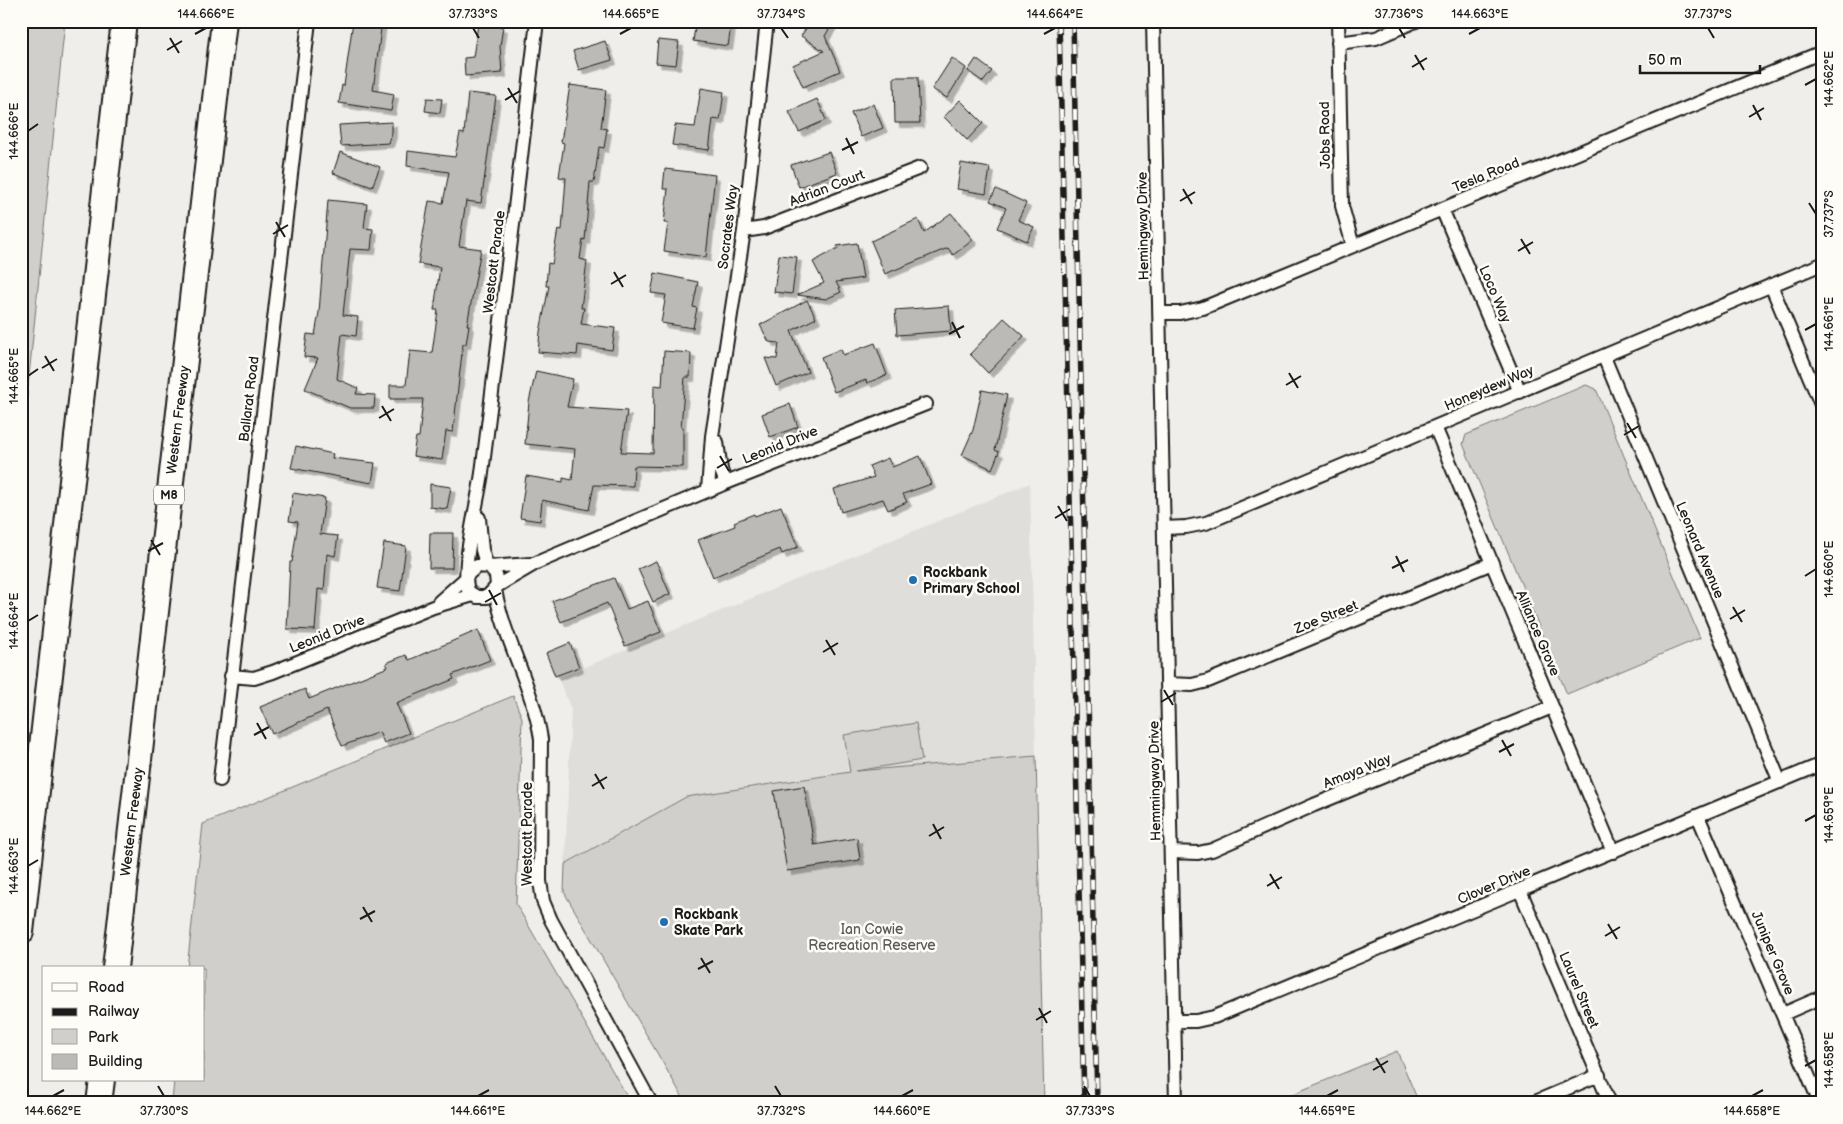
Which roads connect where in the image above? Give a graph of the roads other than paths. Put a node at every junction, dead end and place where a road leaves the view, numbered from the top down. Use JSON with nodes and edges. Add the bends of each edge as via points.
{"nodes":[{"id":1,"x":124,"y":21,"type":"edge"},
{"id":2,"x":224,"y":21,"type":"edge"},
{"id":3,"x":309,"y":21,"type":"edge"},
{"id":4,"x":537,"y":21,"type":"edge"},
{"id":5,"x":768,"y":21,"type":"edge"},
{"id":6,"x":1153,"y":21,"type":"edge"},
{"id":7,"x":1338,"y":21,"type":"edge"},
{"id":8,"x":1416,"y":21,"type":"edge"},
{"id":9,"x":1338,"y":43,"type":"junction"},
{"id":10,"x":1822,"y":52,"type":"edge"},
{"id":11,"x":920,"y":168,"type":"dead end"},
{"id":12,"x":1442,"y":209,"type":"junction"},
{"id":13,"x":744,"y":231,"type":"junction"},
{"id":14,"x":1353,"y":246,"type":"junction"},
{"id":15,"x":1822,"y":264,"type":"edge"},
{"id":16,"x":1771,"y":285,"type":"junction"},
{"id":17,"x":1160,"y":314,"type":"junction"},
{"id":18,"x":1604,"y":357,"type":"junction"},
{"id":19,"x":1520,"y":392,"type":"junction"},
{"id":20,"x":926,"y":404,"type":"dead end"},
{"id":21,"x":1822,"y":407,"type":"edge"},
{"id":22,"x":1435,"y":427,"type":"junction"},
{"id":23,"x":1162,"y":429,"type":"joint"},
{"id":24,"x":712,"y":436,"type":"junction"},
{"id":25,"x":726,"y":483,"type":"junction"},
{"id":26,"x":708,"y":490,"type":"junction"},
{"id":27,"x":478,"y":506,"type":"junction"},
{"id":28,"x":1164,"y":528,"type":"junction"},
{"id":29,"x":536,"y":563,"type":"junction"},
{"id":30,"x":1492,"y":563,"type":"junction"},
{"id":31,"x":488,"y":567,"type":"junction"},
{"id":32,"x":466,"y":577,"type":"junction"},
{"id":33,"x":496,"y":588,"type":"junction"},
{"id":34,"x":475,"y":596,"type":"junction"},
{"id":35,"x":433,"y":607,"type":"junction"},
{"id":36,"x":506,"y":634,"type":"junction"},
{"id":37,"x":231,"y":676,"type":"junction"},
{"id":38,"x":1168,"y":684,"type":"junction"},
{"id":39,"x":1552,"y":707,"type":"junction"},
{"id":40,"x":1822,"y":764,"type":"edge"},
{"id":41,"x":220,"y":780,"type":"dead end"},
{"id":42,"x":1780,"y":782,"type":"junction"},
{"id":43,"x":1698,"y":816,"type":"junction"},
{"id":44,"x":1171,"y":852,"type":"junction"},
{"id":45,"x":1613,"y":852,"type":"junction"},
{"id":46,"x":1520,"y":890,"type":"junction"},
{"id":47,"x":21,"y":932,"type":"edge"},
{"id":48,"x":115,"y":966,"type":"edge"},
{"id":49,"x":1822,"y":997,"type":"edge"},
{"id":50,"x":1782,"y":1014,"type":"junction"},
{"id":51,"x":1175,"y":1021,"type":"junction"},
{"id":52,"x":1599,"y":1075,"type":"junction"},
{"id":53,"x":102,"y":1082,"type":"edge"},
{"id":54,"x":1535,"y":1102,"type":"edge"},
{"id":55,"x":99,"y":1103,"type":"edge"},
{"id":56,"x":651,"y":1103,"type":"edge"},
{"id":57,"x":1176,"y":1103,"type":"edge"},
{"id":58,"x":1610,"y":1103,"type":"edge"},
{"id":59,"x":1820,"y":1103,"type":"edge"}],
"edges":[{"from":1,"to":47,"type":"highway"},
{"from":2,"to":48,"type":"highway","name":"Western Freeway","number":"M8"},
{"from":3,"to":37,"type":"street","name":"Ballarat Road"},
{"from":4,"to":27,"type":"street","name":"Westcott Parade"},
{"from":5,"to":13,"type":"street","name":"Socrates Way"},
{"from":6,"to":17,"type":"street","name":"Hemingway Drive"},
{"from":7,"to":9,"type":"street","name":"Jobs Road"},
{"from":8,"to":9,"type":"street","via":[[1376,38]]},
{"from":9,"to":14,"type":"street","name":"Jobs Road","via":[[1342,206]]},
{"from":10,"to":12,"type":"street","name":"Tesla Road"},
{"from":11,"to":13,"type":"street","name":"Adrian Court","via":[[764,228]]},
{"from":12,"to":14,"type":"street","name":"Tesla Road"},
{"from":12,"to":19,"type":"street","name":"Loco Way"},
{"from":13,"to":24,"type":"street","name":"Socrates Way"},
{"from":14,"to":17,"type":"street","name":"Tesla Road","via":[[1204,308]]},
{"from":15,"to":16,"type":"street","name":"Honeydew Way"},
{"from":16,"to":18,"type":"street","name":"Honeydew Way"},
{"from":16,"to":21,"type":"street"},
{"from":17,"to":23,"type":"street","name":"Hemingway Drive"},
{"from":18,"to":19,"type":"street","name":"Honeydew Way"},
{"from":18,"to":42,"type":"street","name":"Leonard Avenue"},
{"from":19,"to":22,"type":"street","name":"Honeydew Way"},
{"from":20,"to":25,"type":"street","name":"Leonid Drive"},
{"from":22,"to":28,"type":"street","name":"Honeydew Way","via":[[1206,523]]},
{"from":22,"to":30,"type":"street","name":"Alliance Grove"},
{"from":23,"to":28,"type":"street","name":"Hemmingway Drive"},
{"from":24,"to":25,"type":"street","name":"Socrates Way"},
{"from":24,"to":26,"type":"street","name":"Socrates Way"},
{"from":25,"to":26,"type":"street","name":"Leonid Drive"},
{"from":26,"to":29,"type":"street","name":"Leonid Drive"},
{"from":27,"to":31,"type":"street","name":"Westcott Parade","via":[[482,550]]},
{"from":27,"to":32,"type":"street","name":"Westcott Parade"},
{"from":28,"to":38,"type":"street","name":"Hemmingway Drive"},
{"from":29,"to":31,"type":"street","name":"Leonid Drive"},
{"from":29,"to":33,"type":"street","name":"Leonid Drive"},
{"from":30,"to":38,"type":"street","name":"Zoe Street","via":[[1208,681],[1192,685]]},
{"from":30,"to":39,"type":"street","name":"Alliance Grove"},
{"from":31,"to":32,"type":"street","via":[[477,566]]},
{"from":31,"to":33,"type":"street","via":[[496,576]]},
{"from":32,"to":34,"type":"street","via":[[467,588]]},
{"from":32,"to":35,"type":"street","name":"Leonid Drive"},
{"from":33,"to":34,"type":"street","via":[[487,597]]},
{"from":33,"to":36,"type":"street","name":"Westcott Parade"},
{"from":34,"to":35,"type":"street","name":"Leonid Drive"},
{"from":34,"to":36,"type":"street","name":"Westcott Parade","via":[[486,605]]},
{"from":35,"to":37,"type":"street","name":"Leonid Drive","via":[[273,672],[254,678]]},
{"from":36,"to":56,"type":"street","name":"Westcott Parade","via":[[538,716],[543,901],[563,944]]},
{"from":37,"to":41,"type":"street","name":"Ballarat Road"},
{"from":38,"to":44,"type":"street","name":"Hemmingway Drive"},
{"from":39,"to":44,"type":"street","name":"Amaya Way","via":[[1212,850]]},
{"from":39,"to":45,"type":"street","name":"Alliance Grove"},
{"from":40,"to":42,"type":"street","name":"Clover Drive"},
{"from":42,"to":43,"type":"street","name":"Clover Drive"},
{"from":43,"to":45,"type":"street","name":"Clover Drive"},
{"from":43,"to":50,"type":"street","name":"Juniper Grove"},
{"from":44,"to":51,"type":"street","name":"Hemmingway Drive"},
{"from":45,"to":46,"type":"street","name":"Clover Drive"},
{"from":46,"to":51,"type":"street","name":"Clover Drive","via":[[1214,1017]]},
{"from":46,"to":52,"type":"street","name":"Laurel Street"},
{"from":49,"to":50,"type":"street"},
{"from":50,"to":59,"type":"street","name":"Juniper Grove"},
{"from":51,"to":57,"type":"street","name":"Hemmingway Drive"},
{"from":52,"to":54,"type":"street"},
{"from":52,"to":58,"type":"street","name":"Laurel Street"},
{"from":53,"to":55,"type":"highway"}]}
